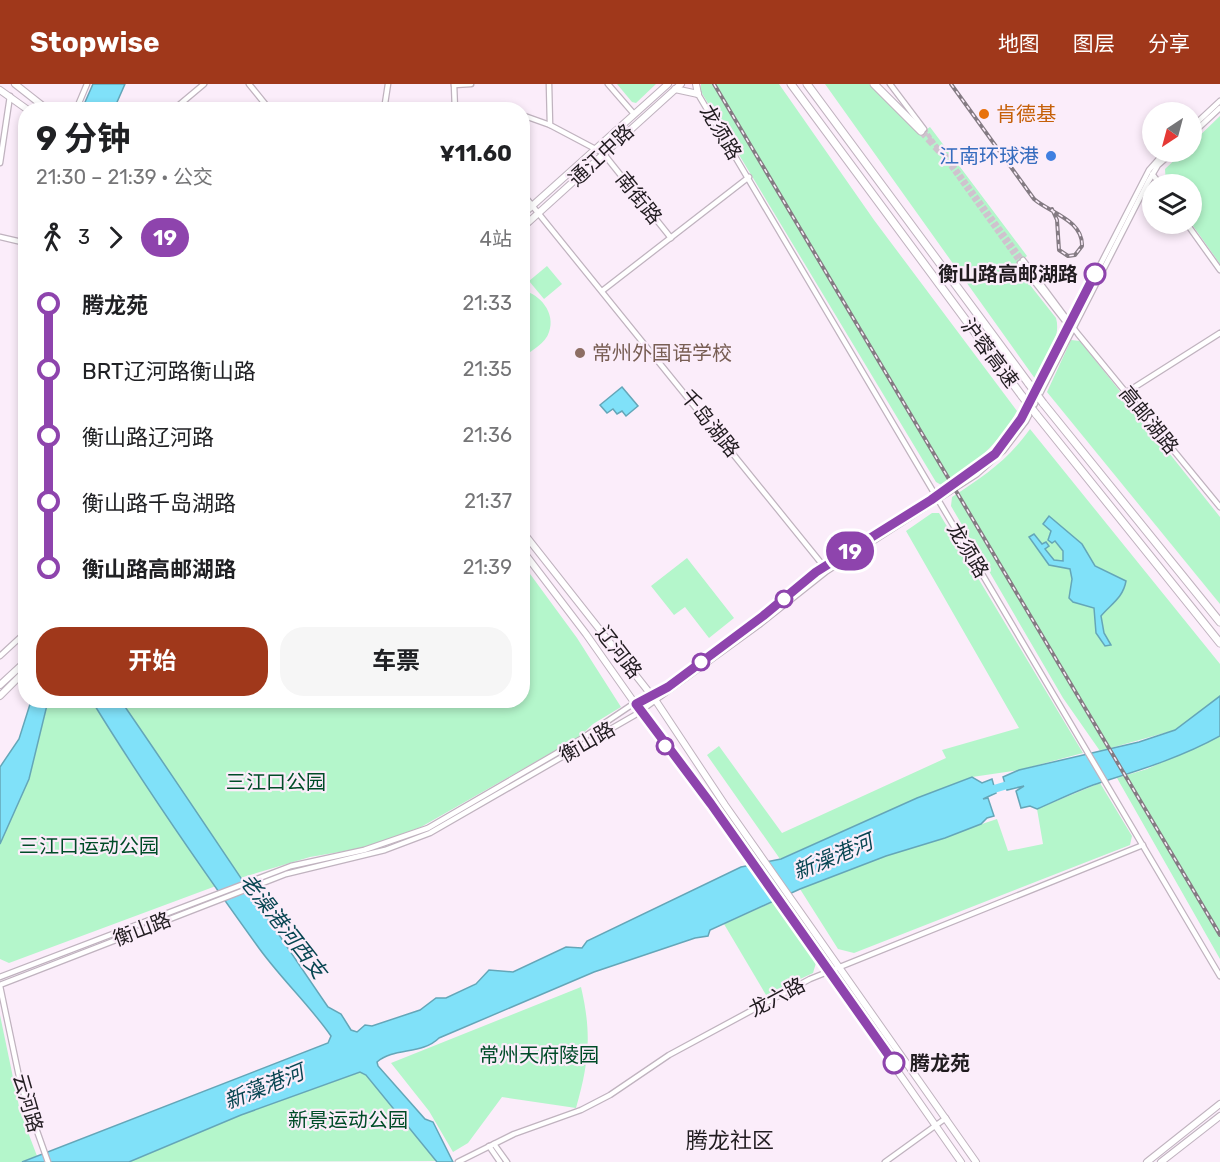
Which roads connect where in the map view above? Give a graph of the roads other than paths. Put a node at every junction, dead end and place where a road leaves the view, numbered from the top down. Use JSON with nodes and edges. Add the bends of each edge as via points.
{"nodes":[{"id":1,"x":15,"y":84,"type":"edge"},
{"id":2,"x":87,"y":84,"type":"edge"},
{"id":3,"x":204,"y":84,"type":"edge"},
{"id":4,"x":249,"y":84,"type":"edge"},
{"id":5,"x":388,"y":84,"type":"edge"},
{"id":6,"x":471,"y":84,"type":"edge"},
{"id":7,"x":549,"y":84,"type":"edge"},
{"id":8,"x":609,"y":84,"type":"edge"},
{"id":9,"x":668,"y":84,"type":"edge"},
{"id":10,"x":681,"y":84,"type":"edge"},
{"id":11,"x":696,"y":84,"type":"edge"},
{"id":12,"x":791,"y":84,"type":"edge"},
{"id":13,"x":807,"y":84,"type":"edge"},
{"id":14,"x":874,"y":84,"type":"edge"},
{"id":15,"x":892,"y":84,"type":"edge"},
{"id":16,"x":454,"y":85,"type":"edge"},
{"id":17,"x":675,"y":89,"type":"junction"},
{"id":18,"x":0,"y":90,"type":"edge"},
{"id":19,"x":698,"y":94,"type":"junction"},
{"id":20,"x":10,"y":96,"type":"junction"},
{"id":21,"x":1220,"y":101,"type":"edge"},
{"id":22,"x":18,"y":102,"type":"edge"},
{"id":23,"x":38,"y":102,"type":"edge"},
{"id":24,"x":79,"y":102,"type":"edge"},
{"id":25,"x":183,"y":102,"type":"edge"},
{"id":26,"x":264,"y":102,"type":"edge"},
{"id":27,"x":385,"y":102,"type":"edge"},
{"id":28,"x":455,"y":102,"type":"edge"},
{"id":29,"x":1220,"y":108,"type":"edge"},
{"id":30,"x":634,"y":114,"type":"junction"},
{"id":31,"x":530,"y":118,"type":"edge"},
{"id":32,"x":1202,"y":118,"type":"edge"},
{"id":33,"x":550,"y":125,"type":"junction"},
{"id":34,"x":1202,"y":125,"type":"edge"},
{"id":35,"x":924,"y":130,"type":"joint"},
{"id":36,"x":600,"y":151,"type":"junction"},
{"id":37,"x":1156,"y":162,"type":"edge"},
{"id":38,"x":1164,"y":162,"type":"edge"},
{"id":39,"x":0,"y":163,"type":"edge"},
{"id":40,"x":1149,"y":170,"type":"junction"},
{"id":41,"x":1152,"y":174,"type":"edge"},
{"id":42,"x":1154,"y":174,"type":"edge"},
{"id":43,"x":749,"y":177,"type":"junction"},
{"id":44,"x":1142,"y":196,"type":"edge"},
{"id":45,"x":530,"y":201,"type":"edge"},
{"id":46,"x":534,"y":205,"type":"junction"},
{"id":47,"x":530,"y":208,"type":"edge"},
{"id":48,"x":539,"y":212,"type":"junction"},
{"id":49,"x":530,"y":220,"type":"edge"},
{"id":50,"x":1194,"y":234,"type":"edge"},
{"id":51,"x":0,"y":237,"type":"edge"},
{"id":52,"x":670,"y":238,"type":"junction"},
{"id":53,"x":18,"y":241,"type":"edge"},
{"id":54,"x":1022,"y":261,"type":"tunnel mouth"},
{"id":55,"x":1220,"y":270,"type":"edge"},
{"id":56,"x":602,"y":291,"type":"junction"},
{"id":57,"x":1072,"y":326,"type":"junction"},
{"id":58,"x":1220,"y":333,"type":"edge"},
{"id":59,"x":1127,"y":392,"type":"junction"},
{"id":60,"x":937,"y":498,"type":"junction"},
{"id":61,"x":1220,"y":507,"type":"edge"},
{"id":62,"x":530,"y":541,"type":"edge"},
{"id":63,"x":530,"y":561,"type":"edge"},
{"id":64,"x":826,"y":569,"type":"junction"},
{"id":65,"x":1220,"y":622,"type":"edge"},
{"id":66,"x":18,"y":639,"type":"edge"},
{"id":67,"x":1220,"y":643,"type":"edge"},
{"id":68,"x":0,"y":656,"type":"edge"},
{"id":69,"x":18,"y":668,"type":"edge"},
{"id":70,"x":18,"y":678,"type":"edge"},
{"id":71,"x":0,"y":685,"type":"edge"},
{"id":72,"x":0,"y":696,"type":"edge"},
{"id":73,"x":654,"y":699,"type":"junction"},
{"id":74,"x":636,"y":704,"type":"junction"},
{"id":75,"x":640,"y":711,"type":"junction"},
{"id":76,"x":1143,"y":845,"type":"junction"},
{"id":77,"x":247,"y":886,"type":"junction"},
{"id":78,"x":221,"y":896,"type":"junction"},
{"id":79,"x":839,"y":967,"type":"junction"},
{"id":80,"x":830,"y":971,"type":"junction"},
{"id":81,"x":1220,"y":976,"type":"edge"},
{"id":82,"x":0,"y":977,"type":"edge"},
{"id":83,"x":0,"y":986,"type":"edge"},
{"id":84,"x":1220,"y":1104,"type":"edge"},
{"id":85,"x":1220,"y":1116,"type":"edge"},
{"id":86,"x":946,"y":1119,"type":"junction"},
{"id":87,"x":937,"y":1125,"type":"junction"},
{"id":88,"x":491,"y":1145,"type":"junction"},
{"id":89,"x":48,"y":1162,"type":"edge"},
{"id":90,"x":458,"y":1162,"type":"edge"},
{"id":91,"x":500,"y":1162,"type":"edge"},
{"id":92,"x":507,"y":1162,"type":"edge"},
{"id":93,"x":885,"y":1162,"type":"edge"},
{"id":94,"x":962,"y":1162,"type":"edge"},
{"id":95,"x":976,"y":1162,"type":"edge"},
{"id":96,"x":1147,"y":1162,"type":"edge"},
{"id":97,"x":1161,"y":1162,"type":"edge"}],
"edges":[{"from":1,"to":23,"type":"main road"},
{"from":2,"to":24,"type":"street"},
{"from":3,"to":25,"type":"street"},
{"from":4,"to":26,"type":"street"},
{"from":5,"to":27,"type":"street"},
{"from":6,"to":16,"type":"street"},
{"from":7,"to":33,"type":"street"},
{"from":8,"to":30,"type":"street"},
{"from":9,"to":30,"type":"main road","name":"通江中路"},
{"from":10,"to":17,"type":"main road","name":"通江中路"},
{"from":11,"to":19,"type":"main road"},
{"from":12,"to":67,"type":"highway","name":"沪蓉高速","bridge":true,"via":[[1022,396]]},
{"from":13,"to":65,"type":"highway","name":"沪蓉高速","bridge":true,"via":[[1029,384]]},
{"from":14,"to":35,"type":"highway"},
{"from":15,"to":35,"type":"street"},
{"from":16,"to":28,"type":"street"},
{"from":17,"to":19,"type":"main road"},
{"from":17,"to":36,"type":"main road","name":"通江中路"},
{"from":18,"to":20,"type":"main road"},
{"from":19,"to":43,"type":"street","name":"龙须路"},
{"from":20,"to":22,"type":"main road"},
{"from":20,"to":39,"type":"street"},
{"from":21,"to":32,"type":"street"},
{"from":29,"to":34,"type":"street"},
{"from":30,"to":36,"type":"main road","name":"通江中路"},
{"from":31,"to":33,"type":"street","name":"南街路"},
{"from":33,"to":36,"type":"street","name":"南街路"},
{"from":36,"to":46,"type":"main road","name":"通江中路"},
{"from":36,"to":48,"type":"main road","name":"通江中路"},
{"from":36,"to":52,"type":"street","name":"南街路"},
{"from":37,"to":40,"type":"street","name":"衡山路"},
{"from":38,"to":42,"type":"street","name":"衡山路"},
{"from":40,"to":41,"type":"street"},
{"from":40,"to":57,"type":"street","name":"衡山路"},
{"from":43,"to":52,"type":"street"},
{"from":43,"to":60,"type":"street","name":"龙须路"},
{"from":44,"to":57,"type":"street","name":"衡山路"},
{"from":45,"to":46,"type":"street","name":"千岛湖路"},
{"from":46,"to":47,"type":"main road","name":"通江中路"},
{"from":46,"to":48,"type":"street","name":"千岛湖路"},
{"from":48,"to":49,"type":"main road","name":"通江中路"},
{"from":48,"to":56,"type":"street","name":"千岛湖路"},
{"from":50,"to":55,"type":"street"},
{"from":51,"to":53,"type":"street"},
{"from":52,"to":56,"type":"street"},
{"from":54,"to":57,"type":"street","name":"高邮湖路"},
{"from":56,"to":64,"type":"street","name":"千岛湖路"},
{"from":57,"to":59,"type":"street","name":"高邮湖路"},
{"from":57,"to":60,"type":"street","name":"衡山路","via":[[1006,441],[995,454]]},
{"from":58,"to":59,"type":"street"},
{"from":59,"to":61,"type":"street","name":"高邮湖路"},
{"from":60,"to":64,"type":"street","name":"衡山路"},
{"from":60,"to":76,"type":"street","name":"龙须路"},
{"from":62,"to":73,"type":"main road","name":"辽河路"},
{"from":63,"to":74,"type":"main road","name":"辽河路"},
{"from":64,"to":73,"type":"street","name":"衡山路"},
{"from":66,"to":68,"type":"street"},
{"from":69,"to":71,"type":"main road"},
{"from":70,"to":72,"type":"main road"},
{"from":73,"to":74,"type":"street","name":"衡山路"},
{"from":73,"to":75,"type":"street","name":"衡山路"},
{"from":73,"to":79,"type":"main road","name":"辽河路"},
{"from":74,"to":75,"type":"main road","name":"辽河路"},
{"from":74,"to":77,"type":"street","name":"衡山路","via":[[428,828],[364,850],[291,866]]},
{"from":75,"to":77,"type":"street","name":"衡山路","via":[[409,843]]},
{"from":75,"to":80,"type":"main road","name":"辽河路"},
{"from":76,"to":79,"type":"street","name":"龙六路"},
{"from":76,"to":81,"type":"street","name":"龙须路"},
{"from":77,"to":78,"type":"street","name":"衡山路"},
{"from":78,"to":82,"type":"street","name":"衡山路"},
{"from":78,"to":83,"type":"street","name":"衡山路"},
{"from":79,"to":80,"type":"street","name":"龙六路"},
{"from":79,"to":86,"type":"main road","name":"辽河路"},
{"from":80,"to":87,"type":"main road","name":"辽河路"},
{"from":80,"to":88,"type":"street","name":"龙六路","via":[[671,1054],[581,1110]]},
{"from":83,"to":89,"type":"street","name":"云河路","via":[[21,1086]]},
{"from":84,"to":96,"type":"main road"},
{"from":85,"to":97,"type":"main road"},
{"from":86,"to":87,"type":"street"},
{"from":86,"to":95,"type":"main road","name":"辽河路"},
{"from":87,"to":93,"type":"street"},
{"from":87,"to":94,"type":"main road","name":"辽河路"},
{"from":88,"to":90,"type":"street","name":"龙六路"},
{"from":88,"to":91,"type":"street"},
{"from":88,"to":92,"type":"street"}]}
